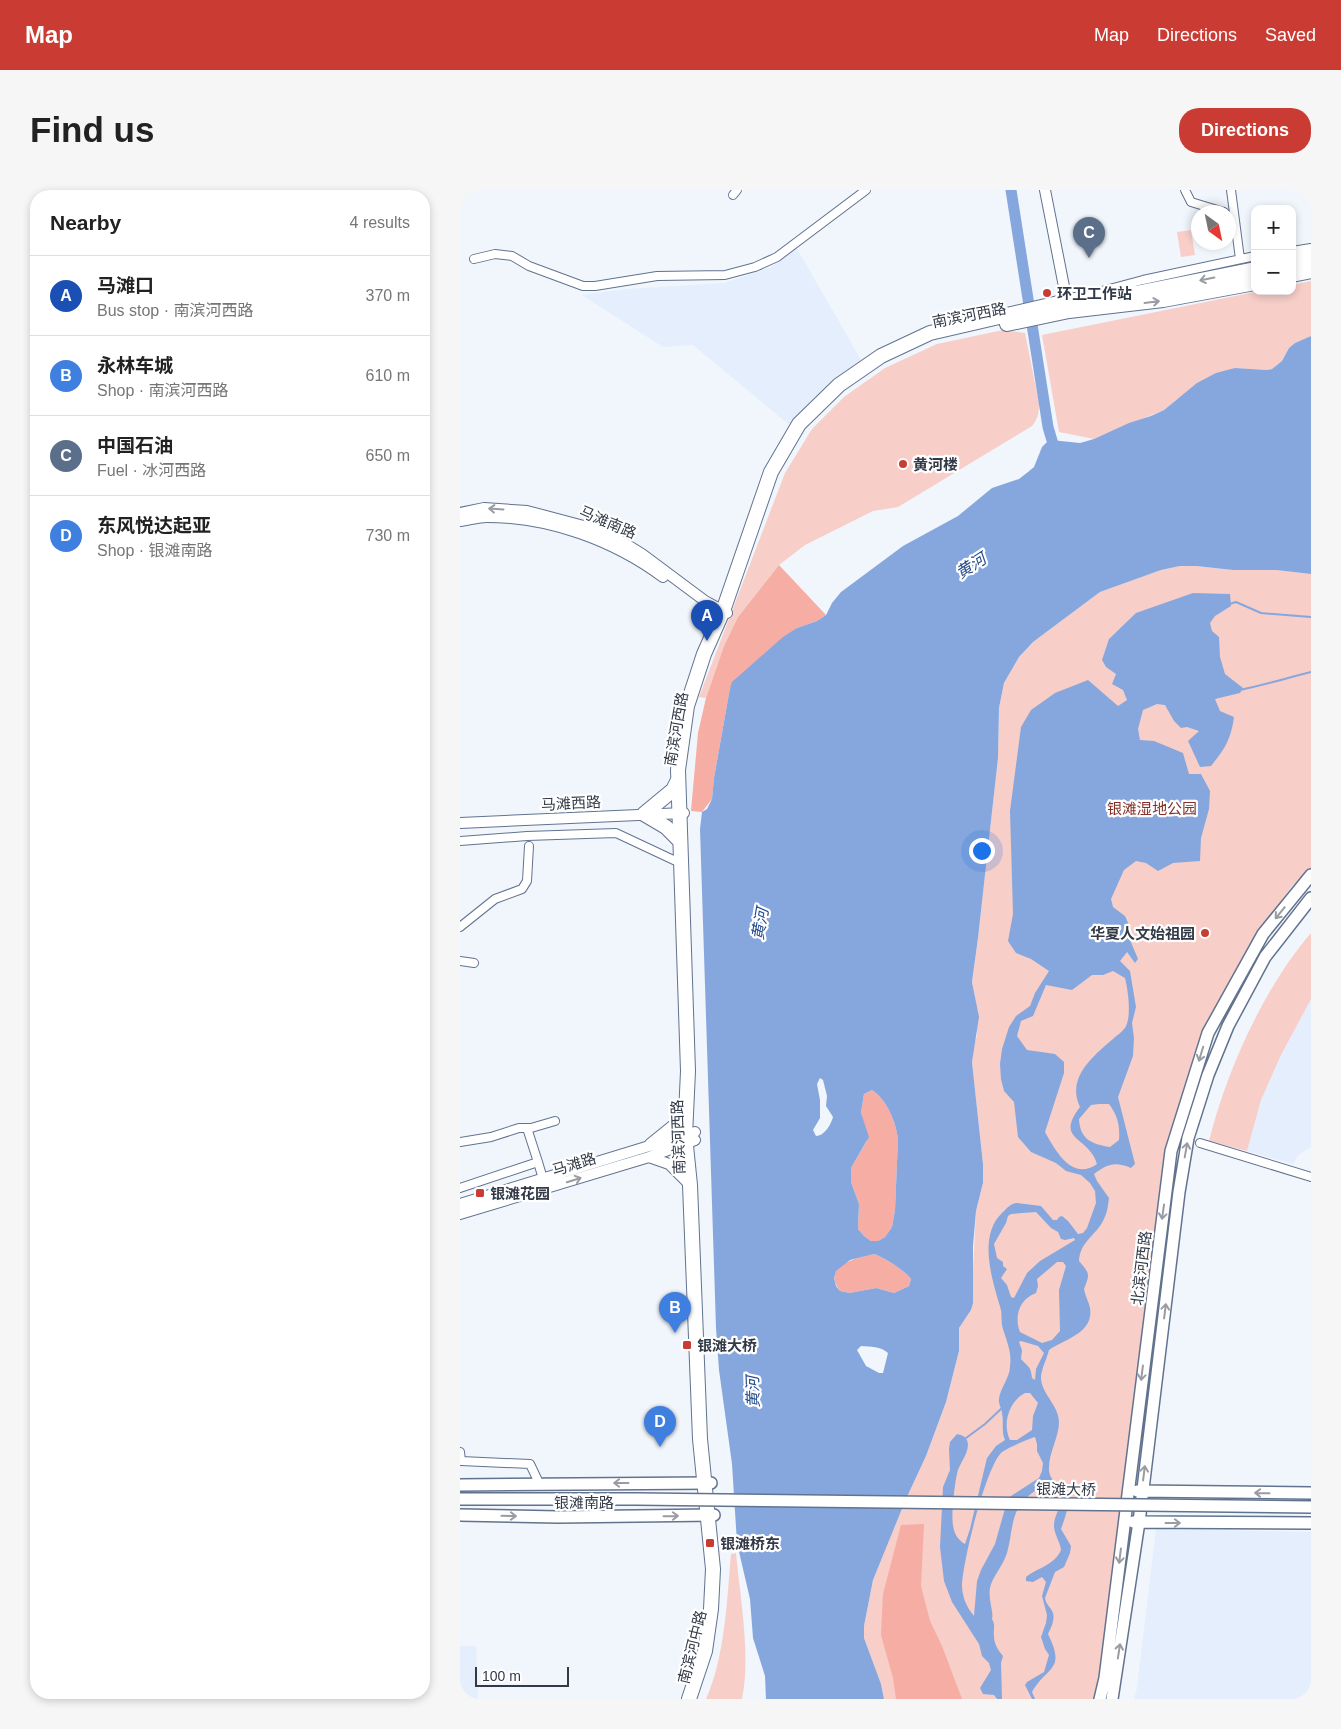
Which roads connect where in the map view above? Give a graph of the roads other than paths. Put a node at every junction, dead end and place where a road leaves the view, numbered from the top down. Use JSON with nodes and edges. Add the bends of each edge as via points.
{"nodes":[{"id":1,"x":866,"y":190,"type":"edge"},
{"id":2,"x":1045,"y":190,"type":"edge"},
{"id":3,"x":1185,"y":190,"type":"edge"},
{"id":4,"x":1231,"y":190,"type":"edge"},
{"id":5,"x":1201,"y":205,"type":"edge"},
{"id":6,"x":1232,"y":205,"type":"edge"},
{"id":7,"x":1236,"y":237,"type":"edge"},
{"id":8,"x":1311,"y":248,"type":"edge"},
{"id":9,"x":1296,"y":250,"type":"edge"},
{"id":10,"x":1251,"y":257,"type":"edge"},
{"id":11,"x":1311,"y":258,"type":"edge"},
{"id":12,"x":474,"y":259,"type":"dead end"},
{"id":13,"x":1240,"y":259,"type":"junction"},
{"id":14,"x":1296,"y":261,"type":"edge"},
{"id":15,"x":1251,"y":270,"type":"edge"},
{"id":16,"x":1311,"y":271,"type":"edge"},
{"id":17,"x":1296,"y":274,"type":"edge"},
{"id":18,"x":1251,"y":284,"type":"edge"},
{"id":19,"x":1068,"y":306,"type":"junction"},
{"id":20,"x":460,"y":513,"type":"edge"},
{"id":21,"x":460,"y":521,"type":"edge"},
{"id":22,"x":724,"y":615,"type":"junction"},
{"id":23,"x":678,"y":780,"type":"junction"},
{"id":24,"x":682,"y":813,"type":"junction"},
{"id":25,"x":644,"y":814,"type":"junction"},
{"id":26,"x":460,"y":823,"type":"edge"},
{"id":27,"x":680,"y":840,"type":"junction"},
{"id":28,"x":460,"y":841,"type":"edge"},
{"id":29,"x":529,"y":846,"type":"dead end"},
{"id":30,"x":680,"y":863,"type":"junction"},
{"id":31,"x":1311,"y":875,"type":"edge"},
{"id":32,"x":1311,"y":898,"type":"edge"},
{"id":33,"x":460,"y":927,"type":"edge"},
{"id":34,"x":460,"y":961,"type":"edge"},
{"id":35,"x":474,"y":963,"type":"dead end"},
{"id":36,"x":686,"y":1107,"type":"junction"},
{"id":37,"x":555,"y":1121,"type":"dead end"},
{"id":38,"x":527,"y":1128,"type":"junction"},
{"id":39,"x":691,"y":1138,"type":"junction"},
{"id":40,"x":460,"y":1142,"type":"edge"},
{"id":41,"x":1200,"y":1143,"type":"dead end"},
{"id":42,"x":647,"y":1152,"type":"junction"},
{"id":43,"x":538,"y":1162,"type":"junction"},
{"id":44,"x":1311,"y":1177,"type":"edge"},
{"id":45,"x":542,"y":1179,"type":"junction"},
{"id":46,"x":690,"y":1185,"type":"junction"},
{"id":47,"x":460,"y":1188,"type":"edge"},
{"id":48,"x":460,"y":1204,"type":"edge"},
{"id":49,"x":460,"y":1214,"type":"edge"},
{"id":50,"x":460,"y":1452,"type":"edge"},
{"id":51,"x":539,"y":1483,"type":"junction"},
{"id":52,"x":708,"y":1483,"type":"junction"},
{"id":53,"x":460,"y":1485,"type":"edge"},
{"id":54,"x":1127,"y":1490,"type":"junction"},
{"id":55,"x":1142,"y":1491,"type":"junction"},
{"id":56,"x":1311,"y":1493,"type":"edge"},
{"id":57,"x":460,"y":1499,"type":"edge"},
{"id":58,"x":460,"y":1505,"type":"edge"},
{"id":59,"x":1311,"y":1507,"type":"edge"},
{"id":60,"x":1311,"y":1513,"type":"edge"},
{"id":61,"x":460,"y":1515,"type":"edge"},
{"id":62,"x":711,"y":1515,"type":"junction"},
{"id":63,"x":1124,"y":1522,"type":"junction"},
{"id":64,"x":1139,"y":1522,"type":"junction"},
{"id":65,"x":1311,"y":1523,"type":"edge"},
{"id":66,"x":689,"y":1699,"type":"edge"},
{"id":67,"x":696,"y":1699,"type":"edge"},
{"id":68,"x":1100,"y":1699,"type":"edge"},
{"id":69,"x":1112,"y":1699,"type":"edge"}],
"edges":[{"from":1,"to":12,"type":"street","via":[[777,258],[725,275],[657,276],[583,286],[529,266],[512,256],[495,254]]},
{"from":2,"to":19,"type":"main road"},
{"from":3,"to":5,"type":"street","via":[[1191,202]]},
{"from":4,"to":6,"type":"street"},
{"from":7,"to":13,"type":"street"},
{"from":8,"to":9,"type":"street"},
{"from":10,"to":13,"type":"street","name":"南滨河西路"},
{"from":11,"to":14,"type":"highway"},
{"from":13,"to":19,"type":"street","name":"南滨河西路","via":[[1128,284]]},
{"from":15,"to":19,"type":"highway","name":"南滨河西路","one_way":true},
{"from":16,"to":17,"type":"highway"},
{"from":19,"to":18,"type":"highway","name":"南滨河西路","one_way":true,"via":[[1162,300]]},
{"from":19,"to":22,"type":"highway","name":"南滨河西路","via":[[932,337],[884,360],[843,388],[804,429],[776,473]]},
{"from":22,"to":20,"type":"main road","name":"马滩南路","one_way":true,"via":[[642,554],[595,529],[528,511],[484,508]]},
{"from":21,"to":22,"type":"main road","name":"马滩南路","via":[[485,517],[526,519],[586,535],[636,559],[703,606]]},
{"from":22,"to":23,"type":"highway","name":"南滨河西路","via":[[704,654],[687,706]]},
{"from":22,"to":24,"type":"highway","name":"南滨河西路","via":[[693,707]]},
{"from":23,"to":24,"type":"highway","name":"南滨河西路"},
{"from":23,"to":25,"type":"highway","via":[[672,790]]},
{"from":24,"to":25,"type":"main road","name":"马滩西路"},
{"from":24,"to":27,"type":"highway","name":"南滨河西路"},
{"from":24,"to":39,"type":"highway","name":"南滨河西路"},
{"from":25,"to":26,"type":"main road","name":"马滩西路"},
{"from":25,"to":27,"type":"highway"},
{"from":27,"to":30,"type":"highway","name":"南滨河西路"},
{"from":28,"to":30,"type":"street","via":[[616,833]]},
{"from":29,"to":33,"type":"street","via":[[528,881],[522,889],[495,899]]},
{"from":30,"to":36,"type":"highway","name":"南滨河西路","via":[[688,1071]]},
{"from":31,"to":54,"type":"main road","name":"北滨河西路","one_way":true,"via":[[1263,934],[1208,1033],[1171,1152]]},
{"from":55,"to":32,"type":"main road","name":"北滨河西路","one_way":true,"via":[[1188,1138],[1228,1026],[1266,957]]},
{"from":34,"to":35,"type":"street"},
{"from":36,"to":39,"type":"highway","name":"南滨河西路"},
{"from":36,"to":42,"type":"main road","via":[[676,1123]]},
{"from":37,"to":38,"type":"street"},
{"from":38,"to":40,"type":"street"},
{"from":38,"to":43,"type":"street"},
{"from":39,"to":42,"type":"main road","name":"马滩路"},
{"from":39,"to":46,"type":"highway","name":"南滨河西路"},
{"from":39,"to":52,"type":"highway","name":"南滨河西路"},
{"from":41,"to":44,"type":"street"},
{"from":42,"to":45,"type":"main road","name":"马滩路"},
{"from":42,"to":46,"type":"main road","via":[[669,1164]]},
{"from":49,"to":42,"type":"main road","name":"马滩路","one_way":true},
{"from":43,"to":45,"type":"street"},
{"from":43,"to":47,"type":"street"},
{"from":45,"to":48,"type":"main road","name":"马滩路"},
{"from":46,"to":52,"type":"highway","name":"南滨河西路","via":[[700,1439]]},
{"from":50,"to":51,"type":"street","via":[[461,1461],[530,1464]]},
{"from":52,"to":51,"type":"main road","name":"银滩南路","one_way":true},
{"from":51,"to":53,"type":"main road","name":"银滩南路"},
{"from":52,"to":62,"type":"highway","name":"南滨河中路"},
{"from":54,"to":55,"type":"main road"},
{"from":54,"to":63,"type":"main road","name":"北滨河西路"},
{"from":56,"to":55,"type":"main road","one_way":true},
{"from":55,"to":64,"type":"main road","name":"北滨河西路"},
{"from":57,"to":59,"type":"main road","name":"银滩大桥","bridge":true},
{"from":58,"to":60,"type":"main road","name":"银滩大桥"},
{"from":61,"to":62,"type":"main road","name":"银滩南路","one_way":true},
{"from":62,"to":66,"type":"highway","name":"南滨河中路","via":[[712,1609],[705,1652]]},
{"from":62,"to":67,"type":"highway","name":"南滨河中路","via":[[718,1569],[718,1613]]},
{"from":63,"to":64,"type":"main road"},
{"from":63,"to":68,"type":"main road","name":"北滨河西路","one_way":true},
{"from":64,"to":65,"type":"main road","one_way":true},
{"from":69,"to":64,"type":"main road","name":"北滨河西路","one_way":true}]}
